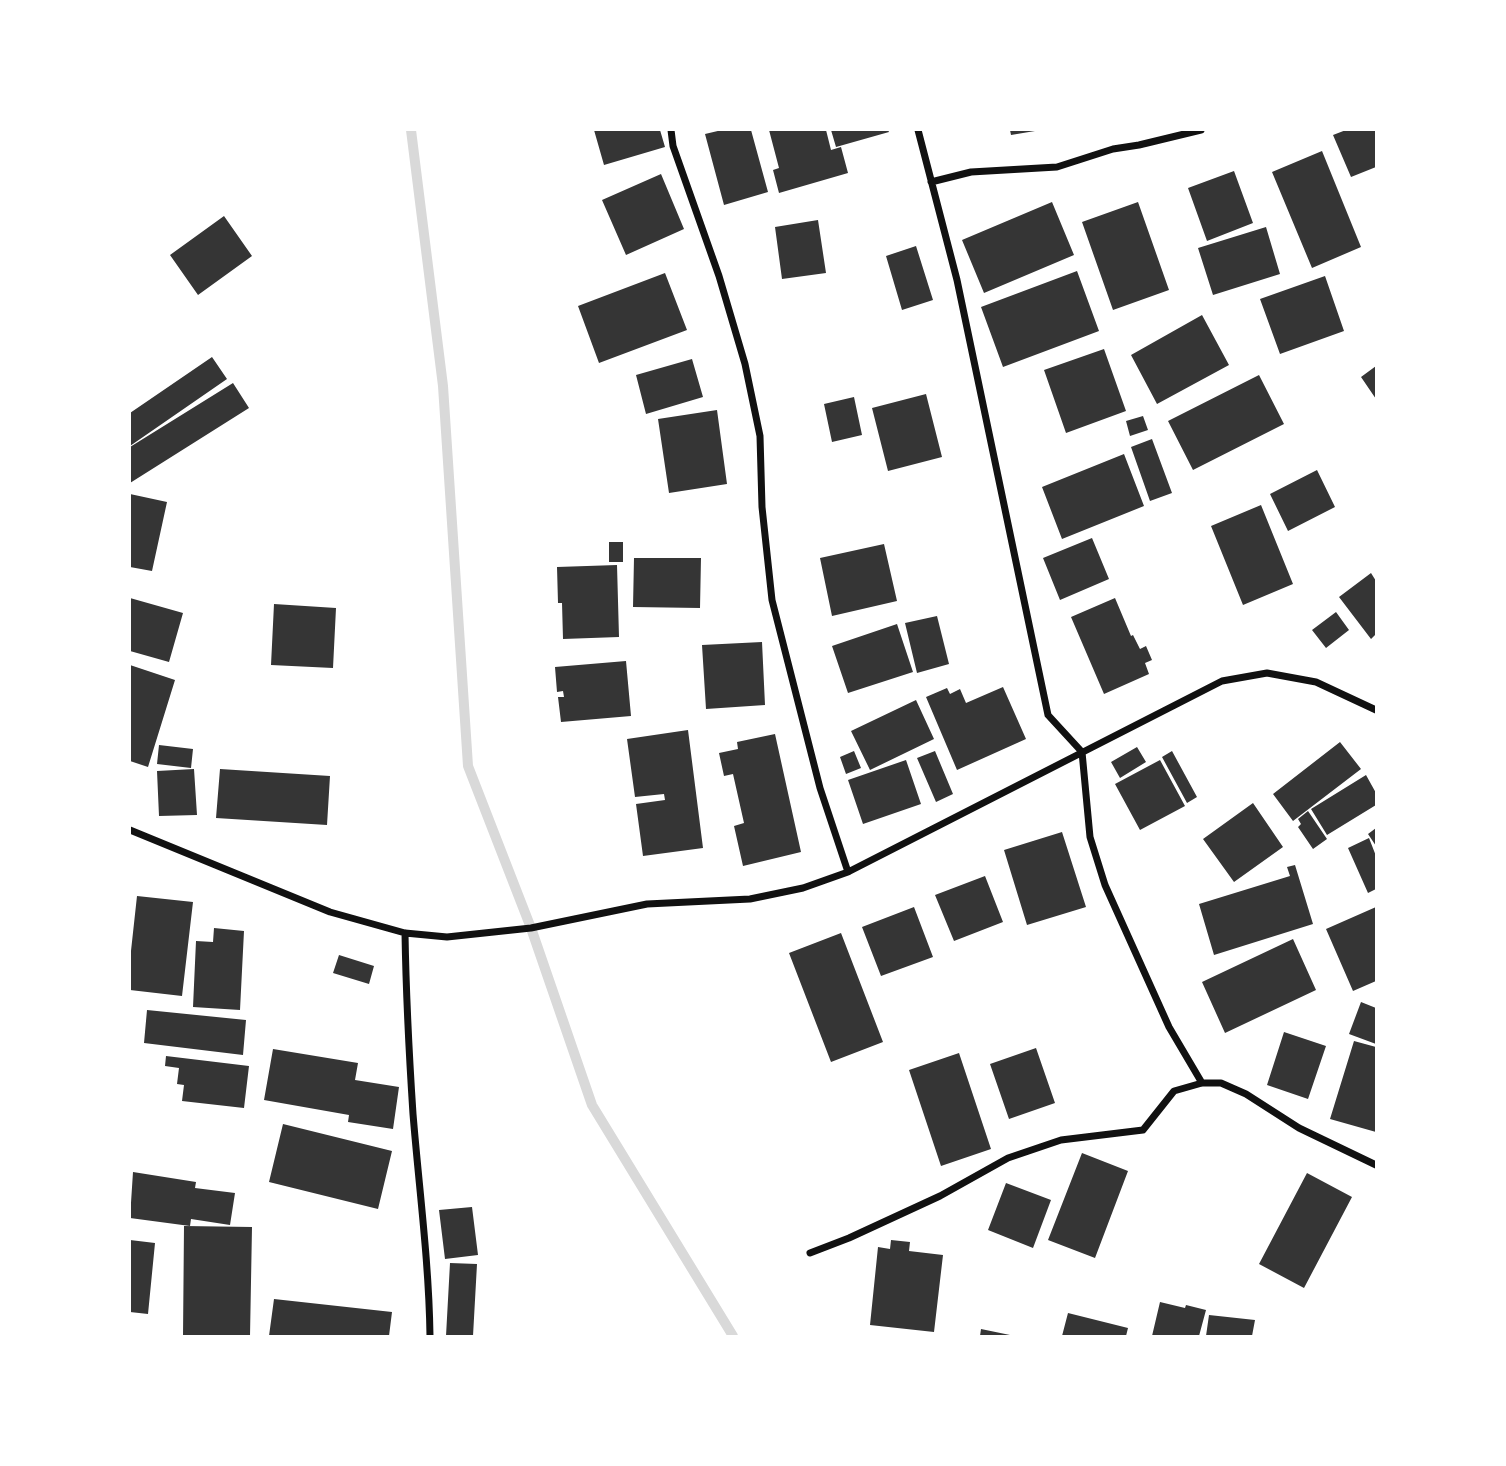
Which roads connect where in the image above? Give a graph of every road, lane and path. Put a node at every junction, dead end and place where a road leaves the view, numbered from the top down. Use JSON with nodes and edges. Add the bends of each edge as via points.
{"nodes":[{"id":1,"x":671,"y":130,"type":"edge"},
{"id":2,"x":918,"y":130,"type":"edge"},
{"id":3,"x":1200,"y":130,"type":"edge"},
{"id":4,"x":931,"y":182,"type":"junction"},
{"id":5,"x":1377,"y":710,"type":"edge"},
{"id":6,"x":1082,"y":752,"type":"junction"},
{"id":7,"x":130,"y":831,"type":"edge"},
{"id":8,"x":848,"y":872,"type":"junction"},
{"id":9,"x":405,"y":933,"type":"junction"},
{"id":10,"x":1202,"y":1083,"type":"junction"},
{"id":11,"x":1377,"y":1165,"type":"edge"},
{"id":12,"x":810,"y":1253,"type":"dead end"},
{"id":13,"x":430,"y":1336,"type":"edge"}],
"edges":[{"from":1,"to":8,"type":"street","via":[[745,364],[760,436],[772,600],[820,788]]},
{"from":2,"to":4,"type":"street"},
{"from":3,"to":4,"type":"street","via":[[1057,167],[971,172]]},
{"from":4,"to":6,"type":"street","via":[[957,280],[1048,715]]},
{"from":5,"to":6,"type":"street","via":[[1316,682],[1267,673],[1222,681]]},
{"from":6,"to":8,"type":"street"},
{"from":6,"to":10,"type":"street","via":[[1090,837],[1105,886],[1169,1027]]},
{"from":7,"to":9,"type":"street","via":[[330,912]]},
{"from":8,"to":9,"type":"street","via":[[750,899],[647,904],[531,928],[447,937]]},
{"from":9,"to":13,"type":"street"},
{"from":10,"to":11,"type":"street","via":[[1221,1083],[1246,1094],[1299,1128]]},
{"from":10,"to":12,"type":"street","via":[[1174,1091],[1143,1130],[1061,1140],[1007,1158],[940,1196]]}]}
